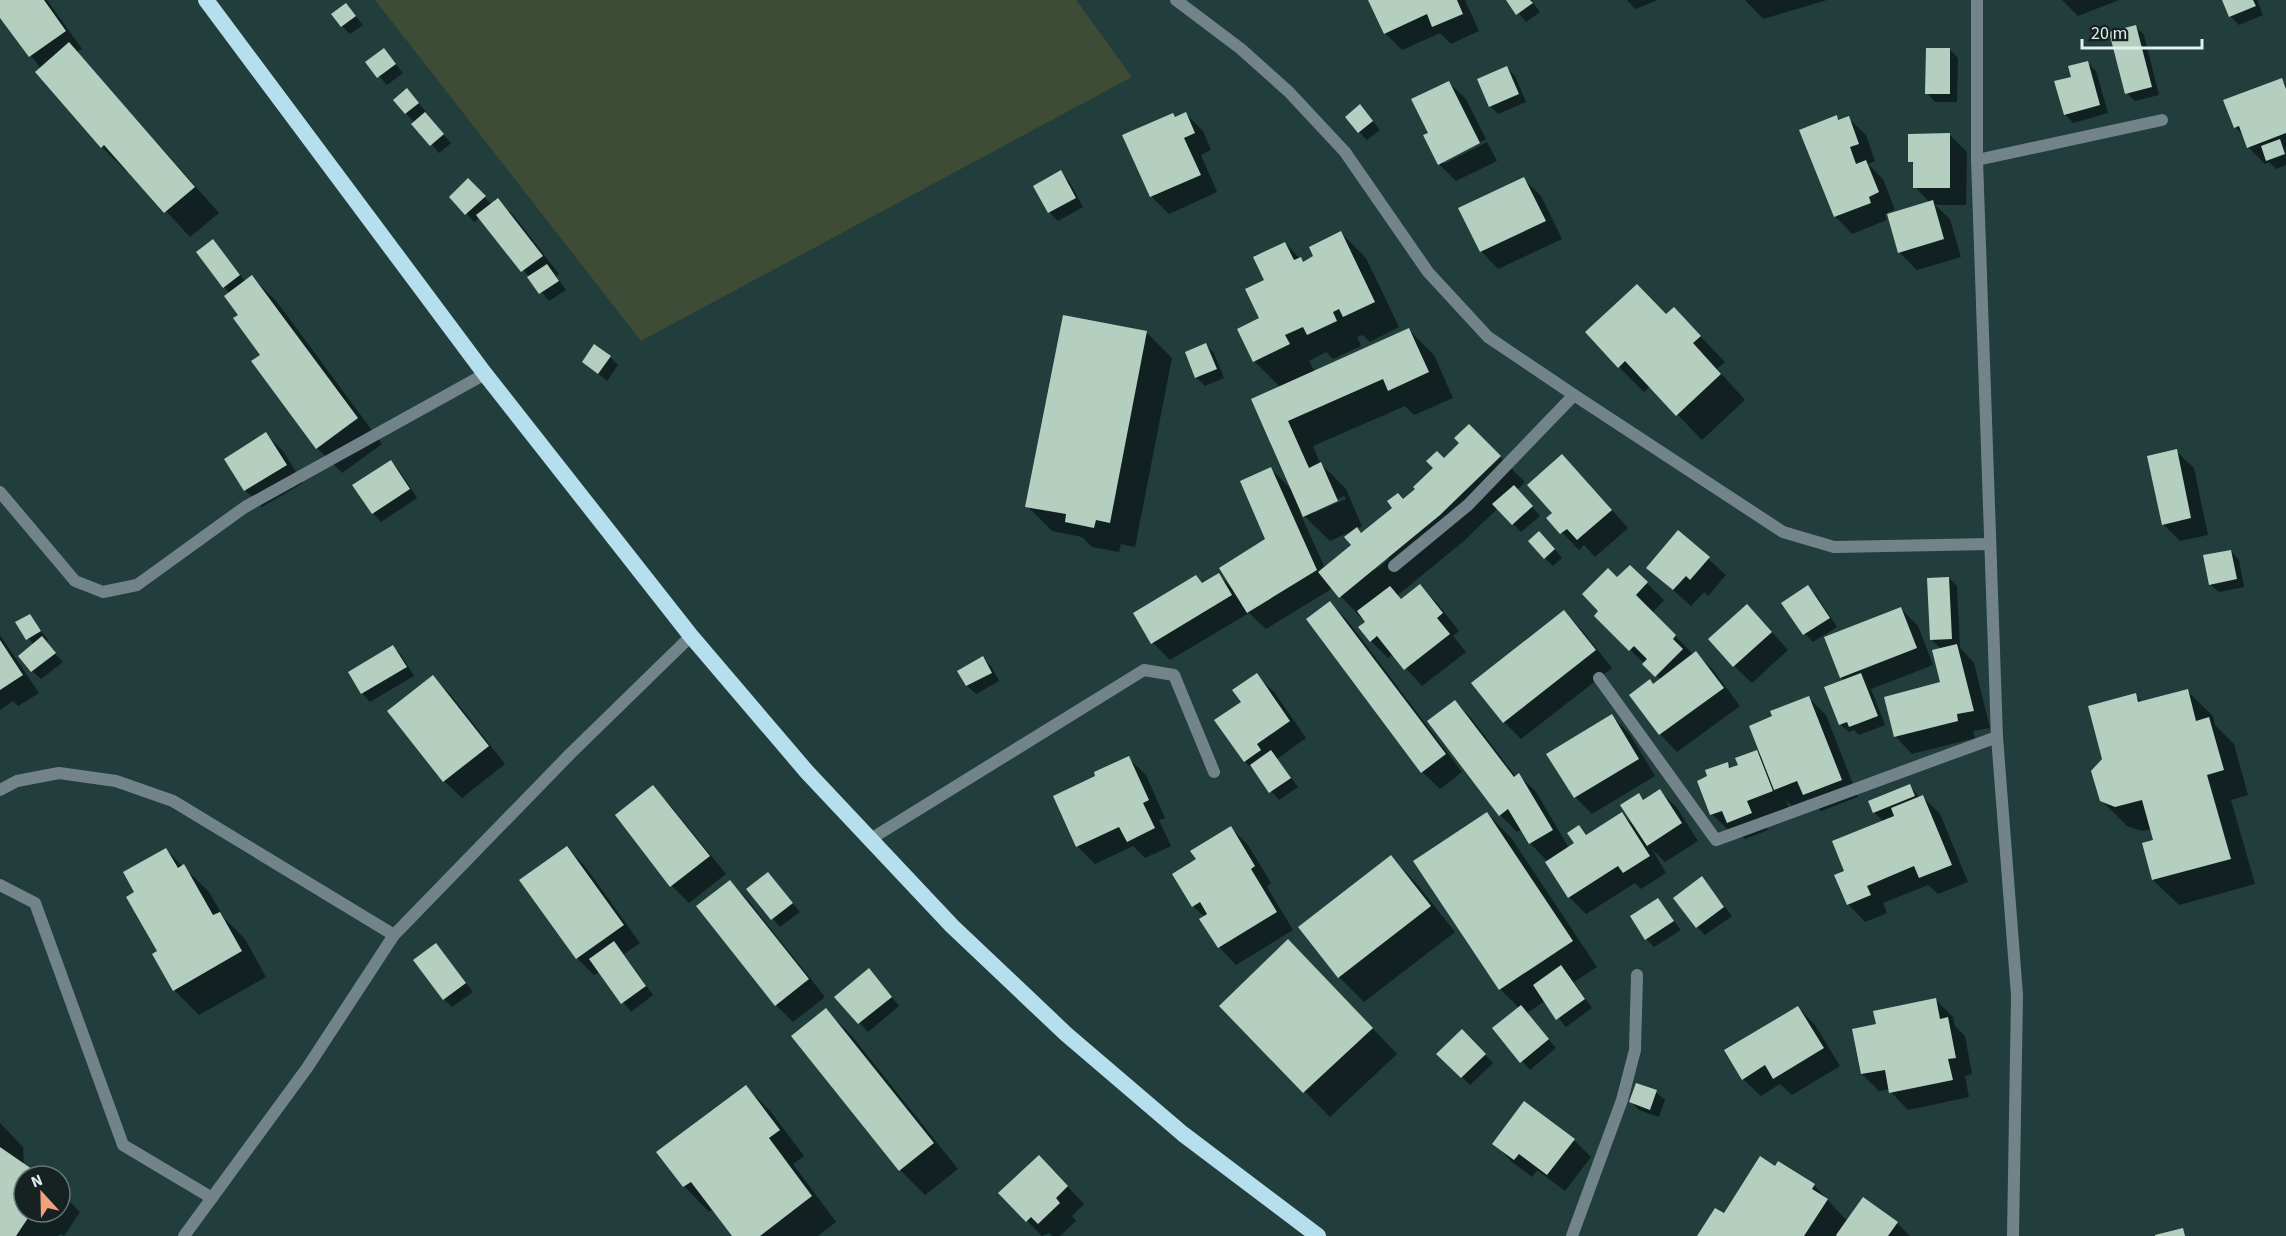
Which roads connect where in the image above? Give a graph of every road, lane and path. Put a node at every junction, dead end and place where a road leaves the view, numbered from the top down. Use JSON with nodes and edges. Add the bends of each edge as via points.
{"nodes":[{"id":1,"x":206,"y":0,"type":"edge"},
{"id":2,"x":1176,"y":0,"type":"edge"},
{"id":3,"x":1977,"y":0,"type":"edge"},
{"id":4,"x":2162,"y":120,"type":"dead end"},
{"id":5,"x":1977,"y":160,"type":"junction"},
{"id":6,"x":484,"y":374,"type":"junction"},
{"id":7,"x":1574,"y":395,"type":"junction"},
{"id":8,"x":0,"y":492,"type":"edge"},
{"id":9,"x":1990,"y":544,"type":"junction"},
{"id":10,"x":1394,"y":566,"type":"dead end"},
{"id":11,"x":691,"y":636,"type":"junction"},
{"id":12,"x":1599,"y":678,"type":"dead end"},
{"id":13,"x":1997,"y":737,"type":"junction"},
{"id":14,"x":1214,"y":772,"type":"dead end"},
{"id":15,"x":0,"y":790,"type":"edge"},
{"id":16,"x":869,"y":840,"type":"junction"},
{"id":17,"x":0,"y":885,"type":"edge"},
{"id":18,"x":393,"y":935,"type":"junction"},
{"id":19,"x":1637,"y":975,"type":"dead end"},
{"id":20,"x":212,"y":1198,"type":"junction"},
{"id":21,"x":184,"y":1236,"type":"edge"},
{"id":22,"x":1318,"y":1236,"type":"edge"},
{"id":23,"x":1572,"y":1236,"type":"edge"},
{"id":24,"x":2013,"y":1236,"type":"edge"}],
"edges":[{"from":1,"to":6,"type":"highway"},
{"from":2,"to":7,"type":"street","via":[[1290,92],[1345,152],[1428,272],[1488,337]]},
{"from":3,"to":5,"type":"street"},
{"from":4,"to":5,"type":"street"},
{"from":5,"to":9,"type":"street"},
{"from":6,"to":8,"type":"street","via":[[244,507],[137,585],[103,592],[75,581]]},
{"from":6,"to":11,"type":"highway"},
{"from":7,"to":9,"type":"street","via":[[1783,532],[1834,548]]},
{"from":7,"to":10,"type":"street","via":[[1468,505]]},
{"from":9,"to":13,"type":"street"},
{"from":11,"to":16,"type":"highway"},
{"from":11,"to":18,"type":"street"},
{"from":12,"to":13,"type":"street","via":[[1716,840]]},
{"from":13,"to":24,"type":"street","via":[[2017,995]]},
{"from":14,"to":16,"type":"street","via":[[1174,675],[1144,670]]},
{"from":15,"to":18,"type":"street","via":[[17,781],[60,773],[116,782],[172,801]]},
{"from":16,"to":22,"type":"highway","via":[[952,926],[1066,1034],[1183,1134]]},
{"from":17,"to":20,"type":"street","via":[[35,903],[123,1145]]},
{"from":18,"to":20,"type":"street","via":[[307,1068]]},
{"from":19,"to":23,"type":"street","via":[[1635,1050],[1622,1100]]},
{"from":20,"to":21,"type":"street"}]}
